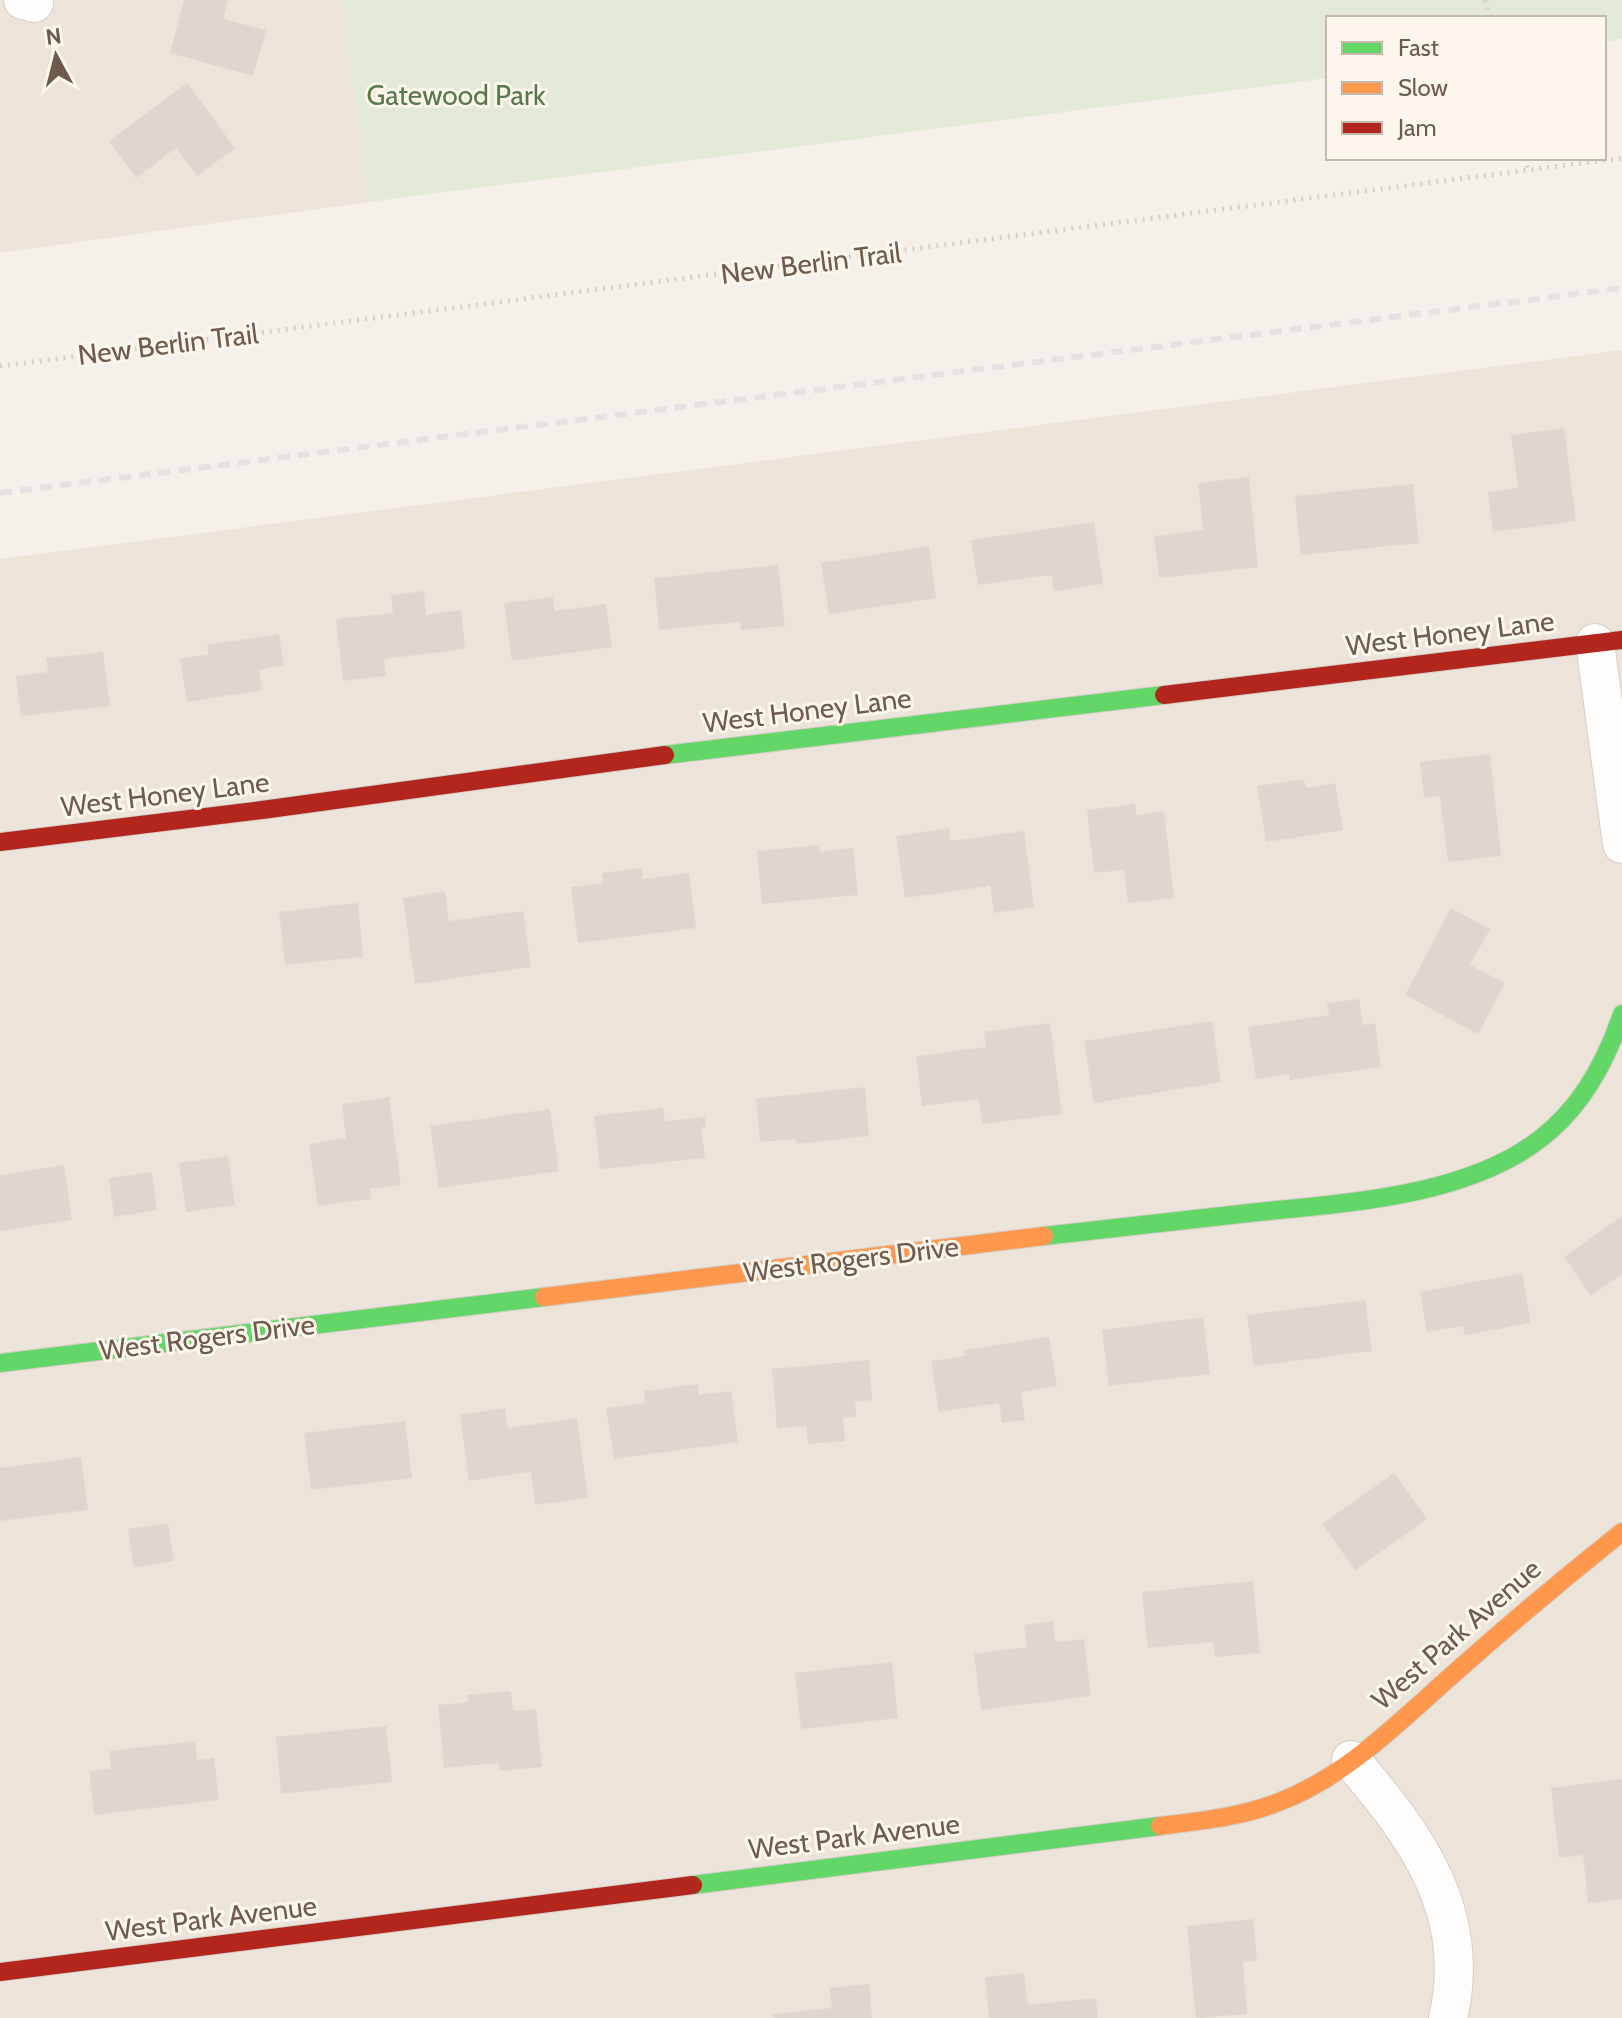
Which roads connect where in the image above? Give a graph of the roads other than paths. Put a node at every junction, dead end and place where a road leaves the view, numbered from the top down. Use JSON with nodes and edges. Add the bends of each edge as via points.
{"nodes":[{"id":1,"x":1608,"y":642,"type":"edge"},
{"id":2,"x":0,"y":842,"type":"edge"},
{"id":3,"x":1622,"y":844,"type":"edge"},
{"id":4,"x":1622,"y":1014,"type":"edge"},
{"id":5,"x":0,"y":1363,"type":"edge"},
{"id":6,"x":1622,"y":1532,"type":"edge"},
{"id":7,"x":1351,"y":1760,"type":"junction"},
{"id":8,"x":0,"y":1972,"type":"edge"},
{"id":9,"x":1448,"y":2018,"type":"edge"}],
"edges":[{"from":1,"to":2,"type":"street","name":"West Honey Lane","via":[[649,757]]},
{"from":1,"to":3,"type":"street"},
{"from":4,"to":5,"type":"street","name":"West Rogers Drive","via":[[1605,1061],[1551,1130],[1523,1151],[1459,1179],[1417,1190]]},
{"from":6,"to":7,"type":"street","name":"West Park Avenue"},
{"from":7,"to":8,"type":"street","name":"West Park Avenue","via":[[1280,1802],[1219,1819]]},
{"from":7,"to":9,"type":"street","via":[[1422,1853],[1447,1910],[1454,1949]]}]}
